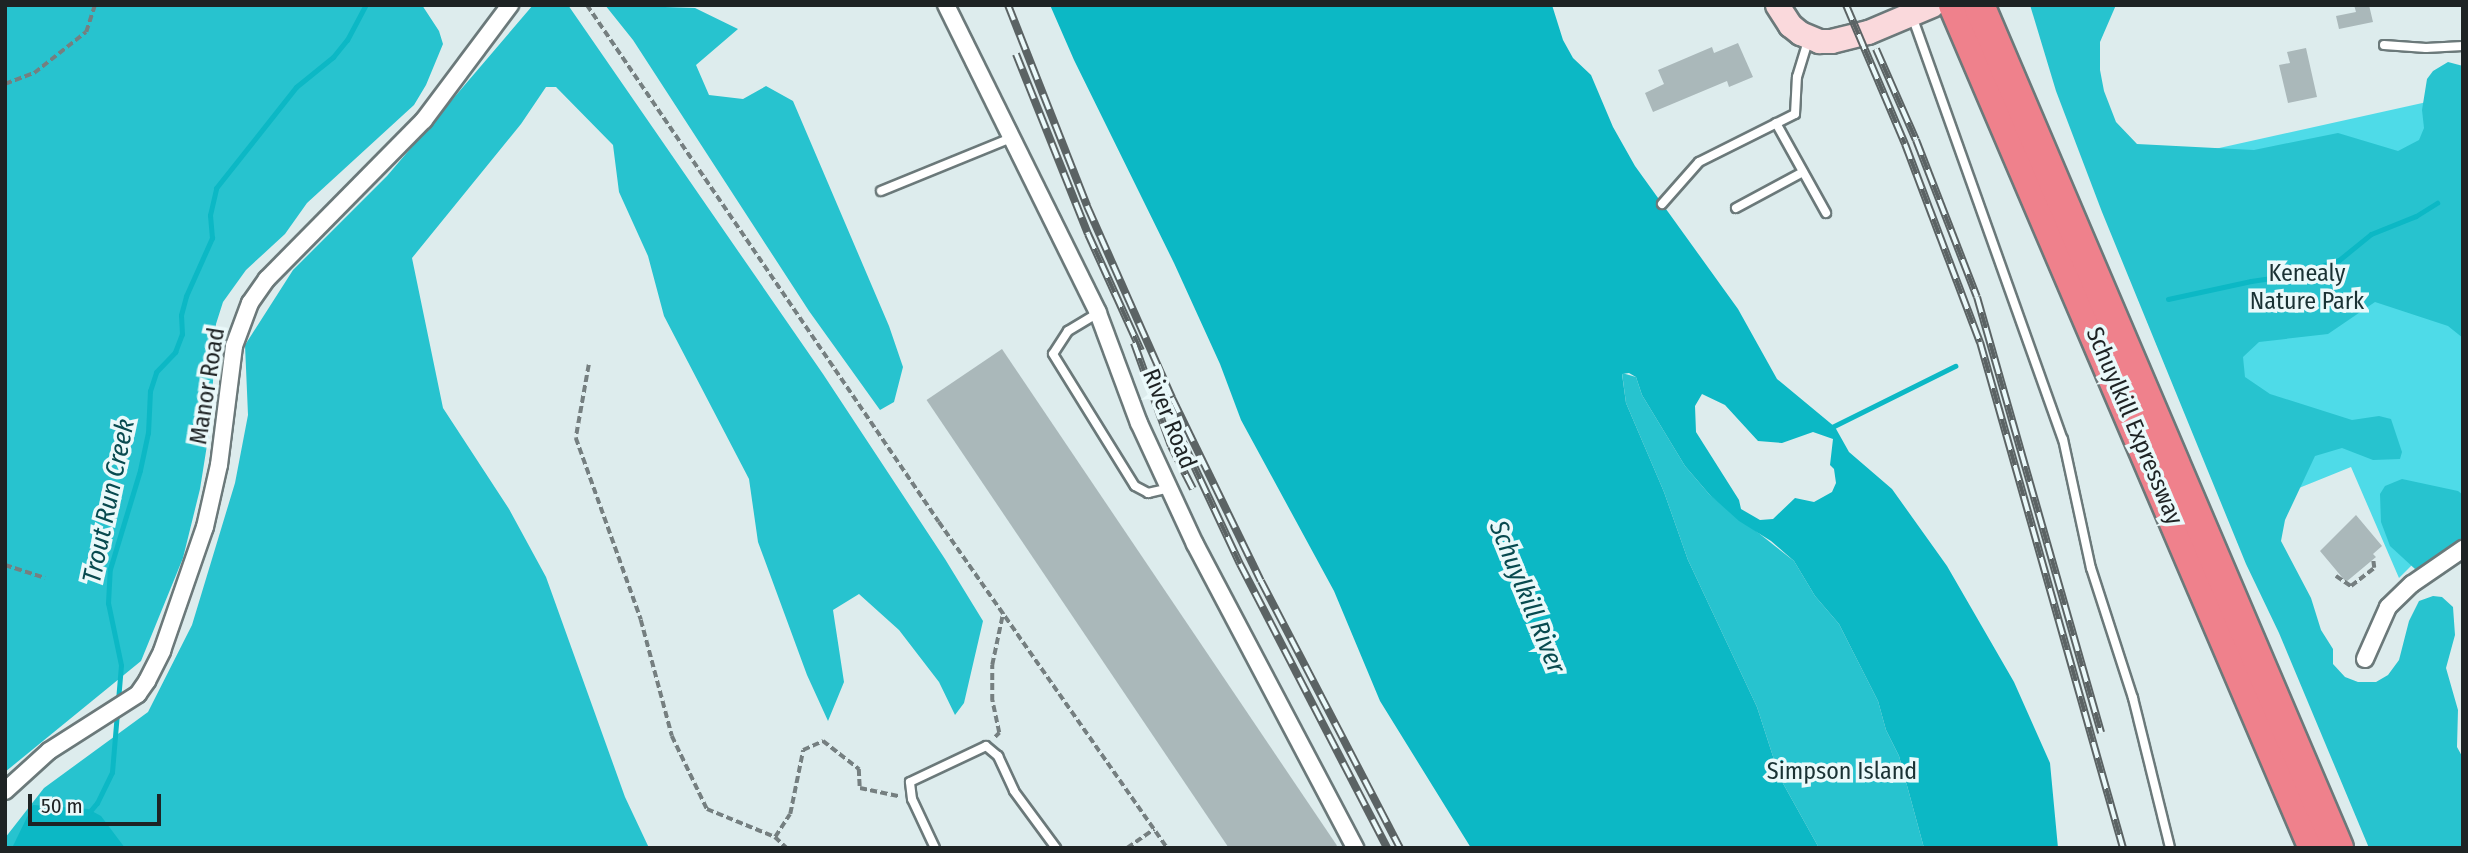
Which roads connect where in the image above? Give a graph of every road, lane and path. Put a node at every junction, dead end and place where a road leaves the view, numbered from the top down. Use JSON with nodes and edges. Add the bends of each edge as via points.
{"nodes":[{"id":1,"x":95,"y":5,"type":"edge"},
{"id":2,"x":510,"y":5,"type":"edge"},
{"id":3,"x":587,"y":5,"type":"edge"},
{"id":4,"x":946,"y":5,"type":"edge"},
{"id":5,"x":1777,"y":5,"type":"edge"},
{"id":6,"x":1954,"y":5,"type":"edge"},
{"id":7,"x":1922,"y":10,"type":"edge"},
{"id":8,"x":1979,"y":25,"type":"edge"},
{"id":9,"x":1809,"y":37,"type":"junction"},
{"id":10,"x":2384,"y":45,"type":"dead end"},
{"id":11,"x":2463,"y":46,"type":"edge"},
{"id":12,"x":5,"y":84,"type":"edge"},
{"id":13,"x":1776,"y":123,"type":"junction"},
{"id":14,"x":1013,"y":137,"type":"junction"},
{"id":15,"x":1803,"y":172,"type":"junction"},
{"id":16,"x":881,"y":191,"type":"dead end"},
{"id":17,"x":1662,"y":204,"type":"dead end"},
{"id":18,"x":1736,"y":208,"type":"dead end"},
{"id":19,"x":1826,"y":213,"type":"dead end"},
{"id":20,"x":1098,"y":313,"type":"junction"},
{"id":21,"x":589,"y":365,"type":"dead end"},
{"id":22,"x":2142,"y":415,"type":"junction"},
{"id":23,"x":1168,"y":488,"type":"junction"},
{"id":24,"x":2463,"y":549,"type":"edge"},
{"id":25,"x":2373,"y":560,"type":"dead end"},
{"id":26,"x":5,"y":565,"type":"edge"},
{"id":27,"x":2336,"y":576,"type":"dead end"},
{"id":28,"x":46,"y":578,"type":"dead end"},
{"id":29,"x":1003,"y":613,"type":"junction"},
{"id":30,"x":2365,"y":659,"type":"dead end"},
{"id":31,"x":986,"y":746,"type":"junction"},
{"id":32,"x":5,"y":791,"type":"edge"},
{"id":33,"x":912,"y":799,"type":"junction"},
{"id":34,"x":1154,"y":829,"type":"junction"},
{"id":35,"x":775,"y":837,"type":"junction"},
{"id":36,"x":787,"y":848,"type":"edge"},
{"id":37,"x":935,"y":848,"type":"edge"},
{"id":38,"x":1056,"y":848,"type":"edge"},
{"id":39,"x":1127,"y":848,"type":"edge"},
{"id":40,"x":1167,"y":848,"type":"edge"},
{"id":41,"x":1354,"y":848,"type":"edge"},
{"id":42,"x":2170,"y":848,"type":"edge"},
{"id":43,"x":2314,"y":848,"type":"edge"},
{"id":44,"x":2338,"y":848,"type":"edge"}],
"edges":[{"from":1,"to":12,"type":"path","via":[[86,32],[34,73]]},
{"from":2,"to":32,"type":"street","name":"Manor Road","via":[[424,120],[267,279],[250,303],[234,346],[219,465],[205,527],[159,659],[138,694],[68,737]]},
{"from":3,"to":29,"type":"path"},
{"from":4,"to":14,"type":"street","name":"River Road"},
{"from":5,"to":9,"type":"street","via":[[1790,25]]},
{"from":6,"to":8,"type":"highway","name":"Schuylkill Expressway"},
{"from":7,"to":9,"type":"street","via":[[1841,40]]},
{"from":7,"to":42,"type":"lane","via":[[2063,439],[2091,568],[2133,698]]},
{"from":8,"to":22,"type":"highway","name":"Schuylkill Expressway"},
{"from":9,"to":13,"type":"lane","via":[[1797,77],[1795,114]]},
{"from":10,"to":11,"type":"lane"},
{"from":13,"to":15,"type":"lane"},
{"from":13,"to":17,"type":"lane","via":[[1699,162]]},
{"from":14,"to":16,"type":"lane"},
{"from":14,"to":20,"type":"street","name":"River Road"},
{"from":15,"to":18,"type":"lane"},
{"from":15,"to":19,"type":"lane"},
{"from":20,"to":23,"type":"street","name":"River Road"},
{"from":20,"to":23,"type":"lane","via":[[1068,331],[1053,354],[1135,486],[1148,493]]},
{"from":21,"to":35,"type":"path","via":[[576,438],[641,621],[672,736],[707,809]]},
{"from":22,"to":43,"type":"highway","name":"Schuylkill Expressway"},
{"from":22,"to":44,"type":"highway","name":"Schuylkill Expressway"},
{"from":23,"to":41,"type":"street","name":"River Road"},
{"from":24,"to":30,"type":"street","via":[[2399,594],[2381,619]]},
{"from":25,"to":27,"type":"path","via":[[2374,568],[2351,586]]},
{"from":26,"to":28,"type":"path"},
{"from":29,"to":31,"type":"path","via":[[992,665],[992,701],[999,733]]},
{"from":29,"to":34,"type":"path"},
{"from":31,"to":33,"type":"lane","via":[[910,782]]},
{"from":31,"to":38,"type":"lane","via":[[998,756],[1014,791]]},
{"from":33,"to":35,"type":"path","via":[[860,788],[859,769],[823,741],[803,750],[790,814]]},
{"from":33,"to":37,"type":"lane"},
{"from":34,"to":39,"type":"path"},
{"from":34,"to":40,"type":"path"},
{"from":35,"to":36,"type":"path"}]}
